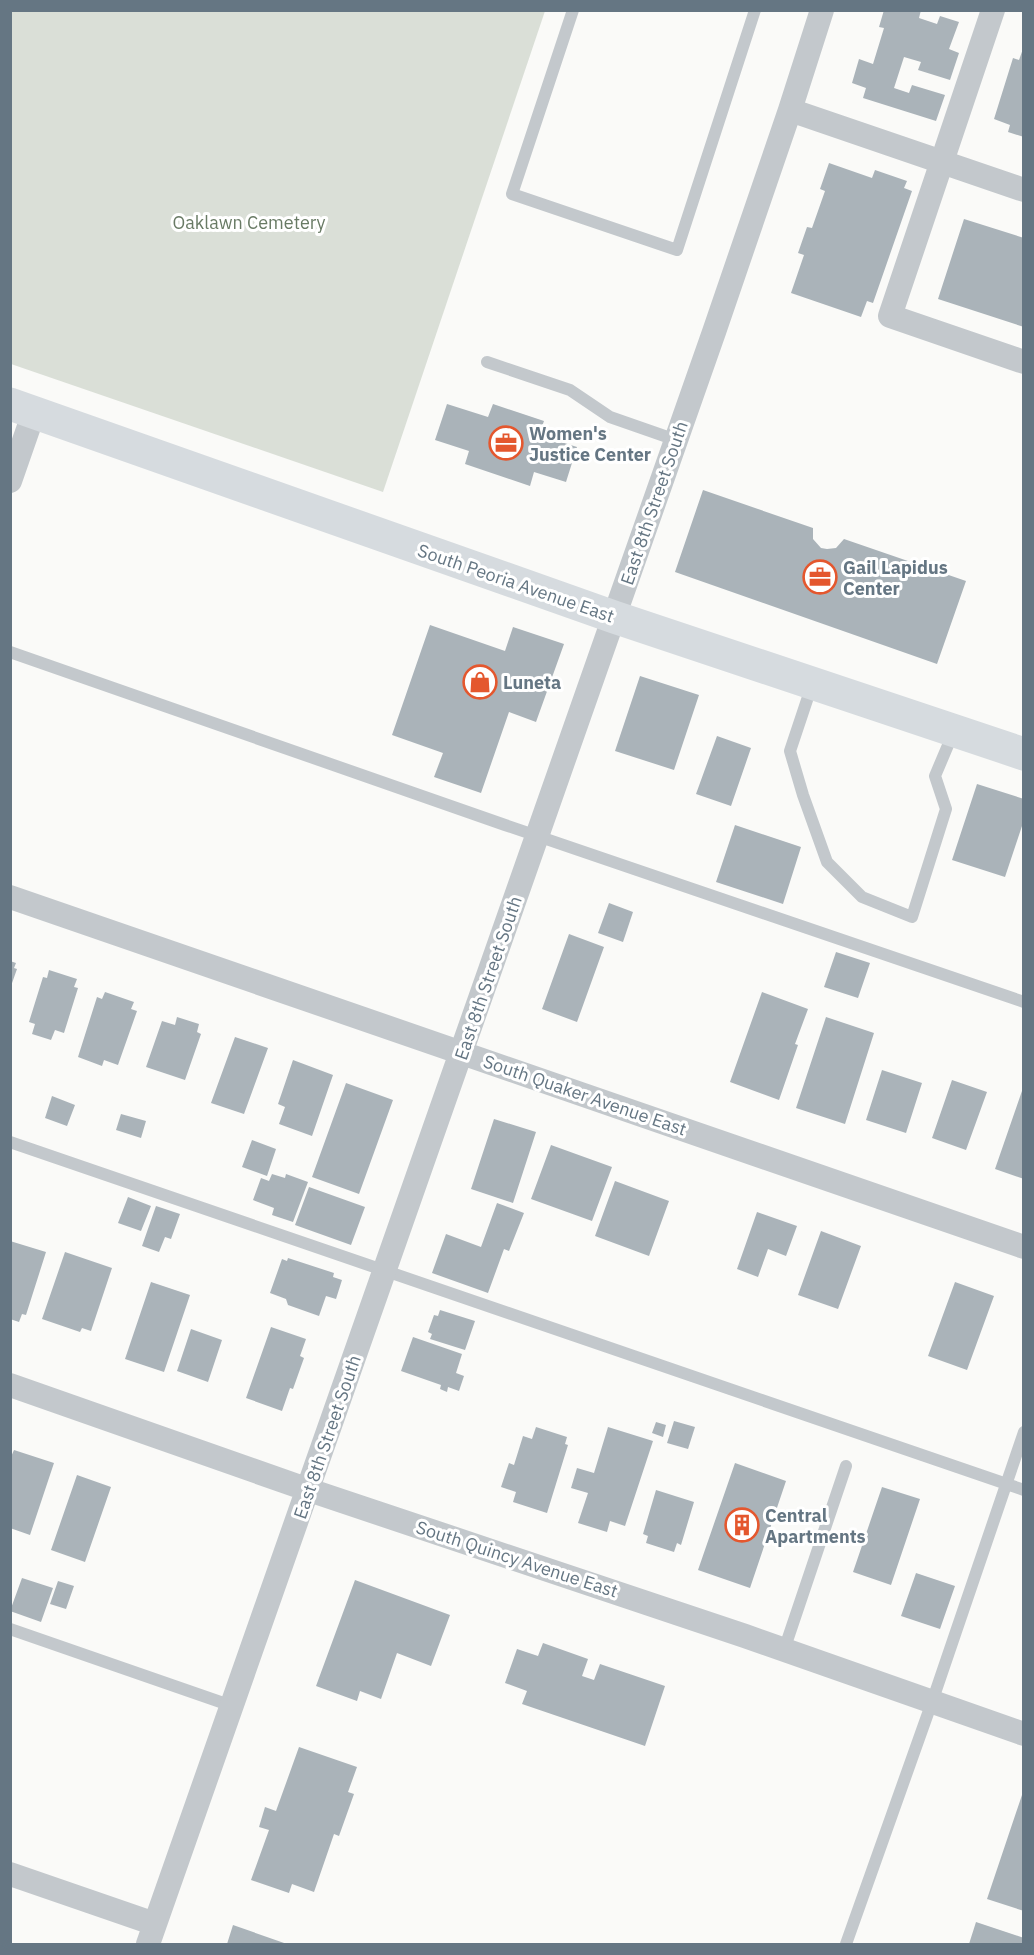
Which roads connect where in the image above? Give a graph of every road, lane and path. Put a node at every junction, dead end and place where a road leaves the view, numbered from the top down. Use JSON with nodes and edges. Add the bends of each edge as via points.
{"nodes":[{"id":1,"x":573,"y":10,"type":"edge"},
{"id":2,"x":755,"y":10,"type":"edge"},
{"id":3,"x":822,"y":10,"type":"edge"},
{"id":4,"x":993,"y":10,"type":"edge"},
{"id":5,"x":790,"y":110,"type":"junction"},
{"id":6,"x":942,"y":162,"type":"junction"},
{"id":7,"x":1023,"y":190,"type":"edge"},
{"id":8,"x":486,"y":362,"type":"dead end"},
{"id":9,"x":1023,"y":362,"type":"edge"},
{"id":10,"x":22,"y":408,"type":"edge"},
{"id":11,"x":676,"y":440,"type":"junction"},
{"id":12,"x":10,"y":481,"type":"edge"},
{"id":13,"x":614,"y":617,"type":"junction"},
{"id":14,"x":10,"y":652,"type":"edge"},
{"id":15,"x":812,"y":684,"type":"junction"},
{"id":16,"x":954,"y":730,"type":"junction"},
{"id":17,"x":1023,"y":754,"type":"edge"},
{"id":18,"x":537,"y":836,"type":"junction"},
{"id":19,"x":10,"y":897,"type":"edge"},
{"id":20,"x":1023,"y":1002,"type":"edge"},
{"id":21,"x":462,"y":1052,"type":"junction"},
{"id":22,"x":10,"y":1142,"type":"edge"},
{"id":23,"x":1023,"y":1247,"type":"edge"},
{"id":24,"x":385,"y":1272,"type":"junction"},
{"id":25,"x":10,"y":1385,"type":"edge"},
{"id":26,"x":1023,"y":1432,"type":"edge"},
{"id":27,"x":846,"y":1467,"type":"dead end"},
{"id":28,"x":1005,"y":1483,"type":"junction"},
{"id":29,"x":309,"y":1490,"type":"junction"},
{"id":30,"x":1023,"y":1490,"type":"edge"},
{"id":31,"x":10,"y":1629,"type":"edge"},
{"id":32,"x":784,"y":1650,"type":"junction"},
{"id":33,"x":932,"y":1702,"type":"junction"},
{"id":34,"x":232,"y":1706,"type":"junction"},
{"id":35,"x":1023,"y":1734,"type":"edge"},
{"id":36,"x":10,"y":1874,"type":"edge"},
{"id":37,"x":152,"y":1934,"type":"edge"},
{"id":38,"x":846,"y":1944,"type":"edge"}],
"edges":[{"from":1,"to":2,"type":"lane","via":[[512,194],[677,250]]},
{"from":3,"to":5,"type":"street","name":"East 8th Street South"},
{"from":4,"to":6,"type":"street"},
{"from":5,"to":6,"type":"street"},
{"from":5,"to":11,"type":"street","name":"East 8th Street South"},
{"from":6,"to":7,"type":"street"},
{"from":6,"to":9,"type":"street","via":[[890,316]]},
{"from":8,"to":11,"type":"lane","via":[[570,390],[610,417]]},
{"from":10,"to":12,"type":"street"},
{"from":10,"to":13,"type":"main road","name":"South Peoria Avenue East"},
{"from":11,"to":13,"type":"street","name":"East 8th Street South"},
{"from":13,"to":15,"type":"main road","name":"South Peoria Avenue East"},
{"from":13,"to":18,"type":"street","name":"East 8th Street South"},
{"from":14,"to":18,"type":"lane"},
{"from":15,"to":16,"type":"main road","name":"South Peoria Avenue East"},
{"from":15,"to":16,"type":"lane","via":[[790,751],[827,862],[862,897],[912,917],[946,809],[935,776]]},
{"from":16,"to":17,"type":"main road","name":"South Peoria Avenue East"},
{"from":18,"to":20,"type":"lane"},
{"from":18,"to":21,"type":"street","name":"East 8th Street South"},
{"from":19,"to":21,"type":"street","name":"South Quaker Avenue East"},
{"from":21,"to":23,"type":"street","name":"South Quaker Avenue East"},
{"from":21,"to":24,"type":"street","name":"East 8th Street South"},
{"from":22,"to":24,"type":"lane"},
{"from":24,"to":28,"type":"lane"},
{"from":24,"to":29,"type":"street","name":"East 8th Street South"},
{"from":25,"to":29,"type":"street","name":"South Quincy Avenue East"},
{"from":26,"to":28,"type":"lane"},
{"from":27,"to":32,"type":"lane"},
{"from":28,"to":30,"type":"lane"},
{"from":28,"to":33,"type":"lane"},
{"from":29,"to":32,"type":"street","name":"South Quincy Avenue East"},
{"from":29,"to":34,"type":"street","name":"East 8th Street South"},
{"from":31,"to":34,"type":"lane"},
{"from":32,"to":33,"type":"street","name":"South Quincy Avenue East"},
{"from":33,"to":35,"type":"street","name":"South Quincy Avenue East"},
{"from":33,"to":38,"type":"lane"},
{"from":34,"to":37,"type":"street","name":"East 8th Street South"},
{"from":36,"to":37,"type":"street"}]}
